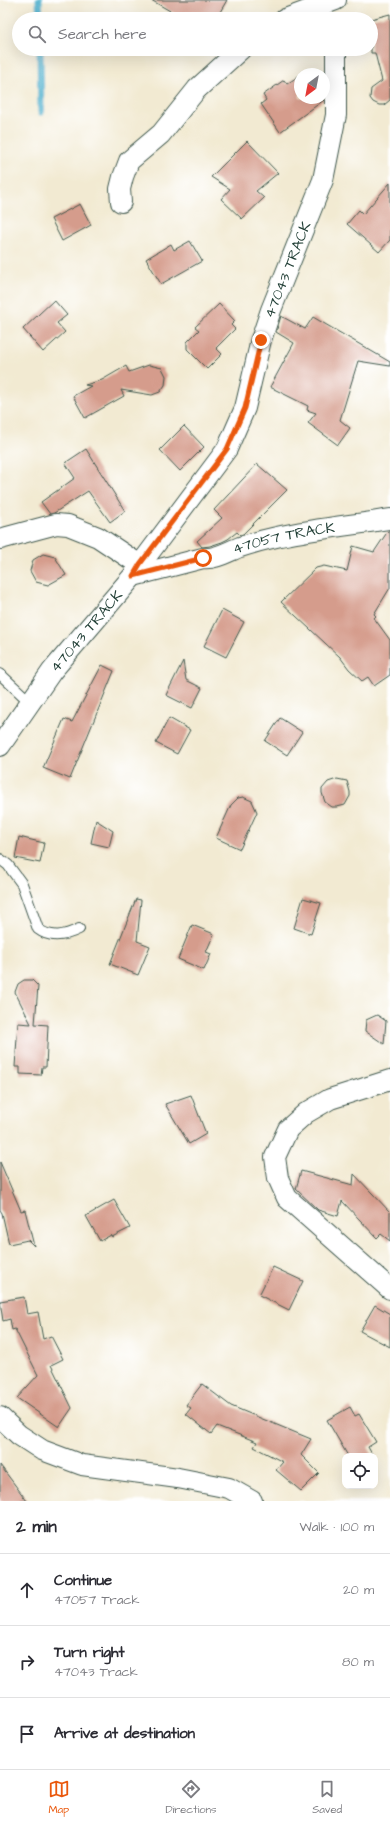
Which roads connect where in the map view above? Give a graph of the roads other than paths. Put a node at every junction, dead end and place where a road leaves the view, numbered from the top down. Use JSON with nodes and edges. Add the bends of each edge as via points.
{"nodes":[{"id":1,"x":336,"y":0,"type":"edge"},
{"id":2,"x":304,"y":12,"type":"edge"},
{"id":3,"x":336,"y":12,"type":"edge"},
{"id":4,"x":233,"y":56,"type":"edge"},
{"id":5,"x":336,"y":56,"type":"edge"},
{"id":6,"x":120,"y":202,"type":"dead end"},
{"id":7,"x":390,"y":519,"type":"edge"},
{"id":8,"x":0,"y":539,"type":"edge"},
{"id":9,"x":136,"y":570,"type":"junction"},
{"id":10,"x":0,"y":674,"type":"edge"},
{"id":11,"x":30,"y":702,"type":"junction"},
{"id":12,"x":0,"y":746,"type":"edge"},
{"id":13,"x":0,"y":859,"type":"edge"},
{"id":14,"x":79,"y":929,"type":"dead end"},
{"id":15,"x":390,"y":1080,"type":"edge"},
{"id":16,"x":390,"y":1289,"type":"edge"},
{"id":17,"x":0,"y":1417,"type":"edge"},
{"id":18,"x":252,"y":1501,"type":"edge"}],
"edges":[{"from":1,"to":2,"type":"street"},
{"from":1,"to":3,"type":"street"},
{"from":4,"to":6,"type":"street","via":[[198,89],[161,134],[129,161],[120,189]]},
{"from":5,"to":9,"type":"street","name":"47043 TRACK","via":[[336,115],[331,150],[323,180],[261,340],[245,408],[227,449]]},
{"from":7,"to":9,"type":"street","name":"47057 TRACK","via":[[276,536],[210,559],[203,558]]},
{"from":8,"to":9,"type":"street","via":[[56,524],[68,525],[98,537]]},
{"from":9,"to":11,"type":"street","name":"47043 TRACK","via":[[52,671]]},
{"from":10,"to":11,"type":"lane"},
{"from":11,"to":12,"type":"street","name":"47043 TRACK"},
{"from":13,"to":14,"type":"lane","via":[[8,865],[22,884],[38,929],[59,936]]},
{"from":15,"to":16,"type":"street","via":[[330,1099],[306,1113],[288,1129],[274,1157],[278,1178],[287,1198]]},
{"from":17,"to":18,"type":"street","via":[[19,1435],[42,1450],[82,1465],[229,1488]]}]}
